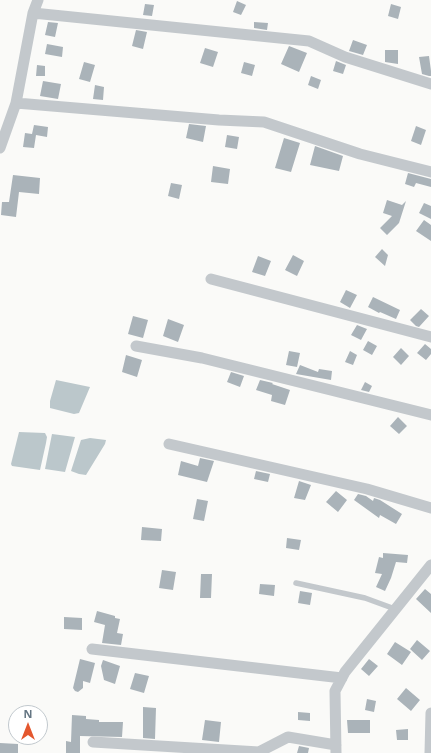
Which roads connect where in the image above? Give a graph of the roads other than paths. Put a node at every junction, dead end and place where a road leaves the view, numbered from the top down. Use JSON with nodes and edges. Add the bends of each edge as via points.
{"nodes":[{"id":1,"x":38,"y":0,"type":"edge"},
{"id":2,"x":33,"y":13,"type":"junction"},
{"id":3,"x":431,"y":84,"type":"edge"},
{"id":4,"x":16,"y":103,"type":"junction"},
{"id":5,"x":0,"y":148,"type":"edge"},
{"id":6,"x":431,"y":172,"type":"edge"},
{"id":7,"x":210,"y":279,"type":"dead end"},
{"id":8,"x":431,"y":337,"type":"edge"},
{"id":9,"x":136,"y":346,"type":"dead end"},
{"id":10,"x":431,"y":415,"type":"edge"},
{"id":11,"x":169,"y":444,"type":"dead end"},
{"id":12,"x":431,"y":508,"type":"edge"},
{"id":13,"x":431,"y":565,"type":"edge"},
{"id":14,"x":296,"y":583,"type":"dead end"},
{"id":15,"x":395,"y":609,"type":"junction"},
{"id":16,"x":92,"y":649,"type":"dead end"},
{"id":17,"x":342,"y":678,"type":"junction"},
{"id":18,"x":431,"y":713,"type":"edge"},
{"id":19,"x":93,"y":742,"type":"dead end"},
{"id":20,"x":336,"y":749,"type":"edge"},
{"id":21,"x":430,"y":753,"type":"edge"}],
"edges":[{"from":1,"to":2,"type":"street"},
{"from":2,"to":3,"type":"street","via":[[308,41],[345,57]]},
{"from":2,"to":4,"type":"street"},
{"from":4,"to":5,"type":"street"},
{"from":4,"to":6,"type":"street","via":[[264,122],[360,154]]},
{"from":7,"to":8,"type":"street"},
{"from":9,"to":10,"type":"street","via":[[202,358]]},
{"from":11,"to":12,"type":"street","via":[[367,489]]},
{"from":13,"to":15,"type":"street"},
{"from":14,"to":15,"type":"lane","via":[[364,598]]},
{"from":15,"to":17,"type":"street"},
{"from":16,"to":17,"type":"street"},
{"from":17,"to":20,"type":"street","via":[[335,691]]},
{"from":18,"to":21,"type":"street"},
{"from":19,"to":20,"type":"street","via":[[259,752],[288,737]]}]}
